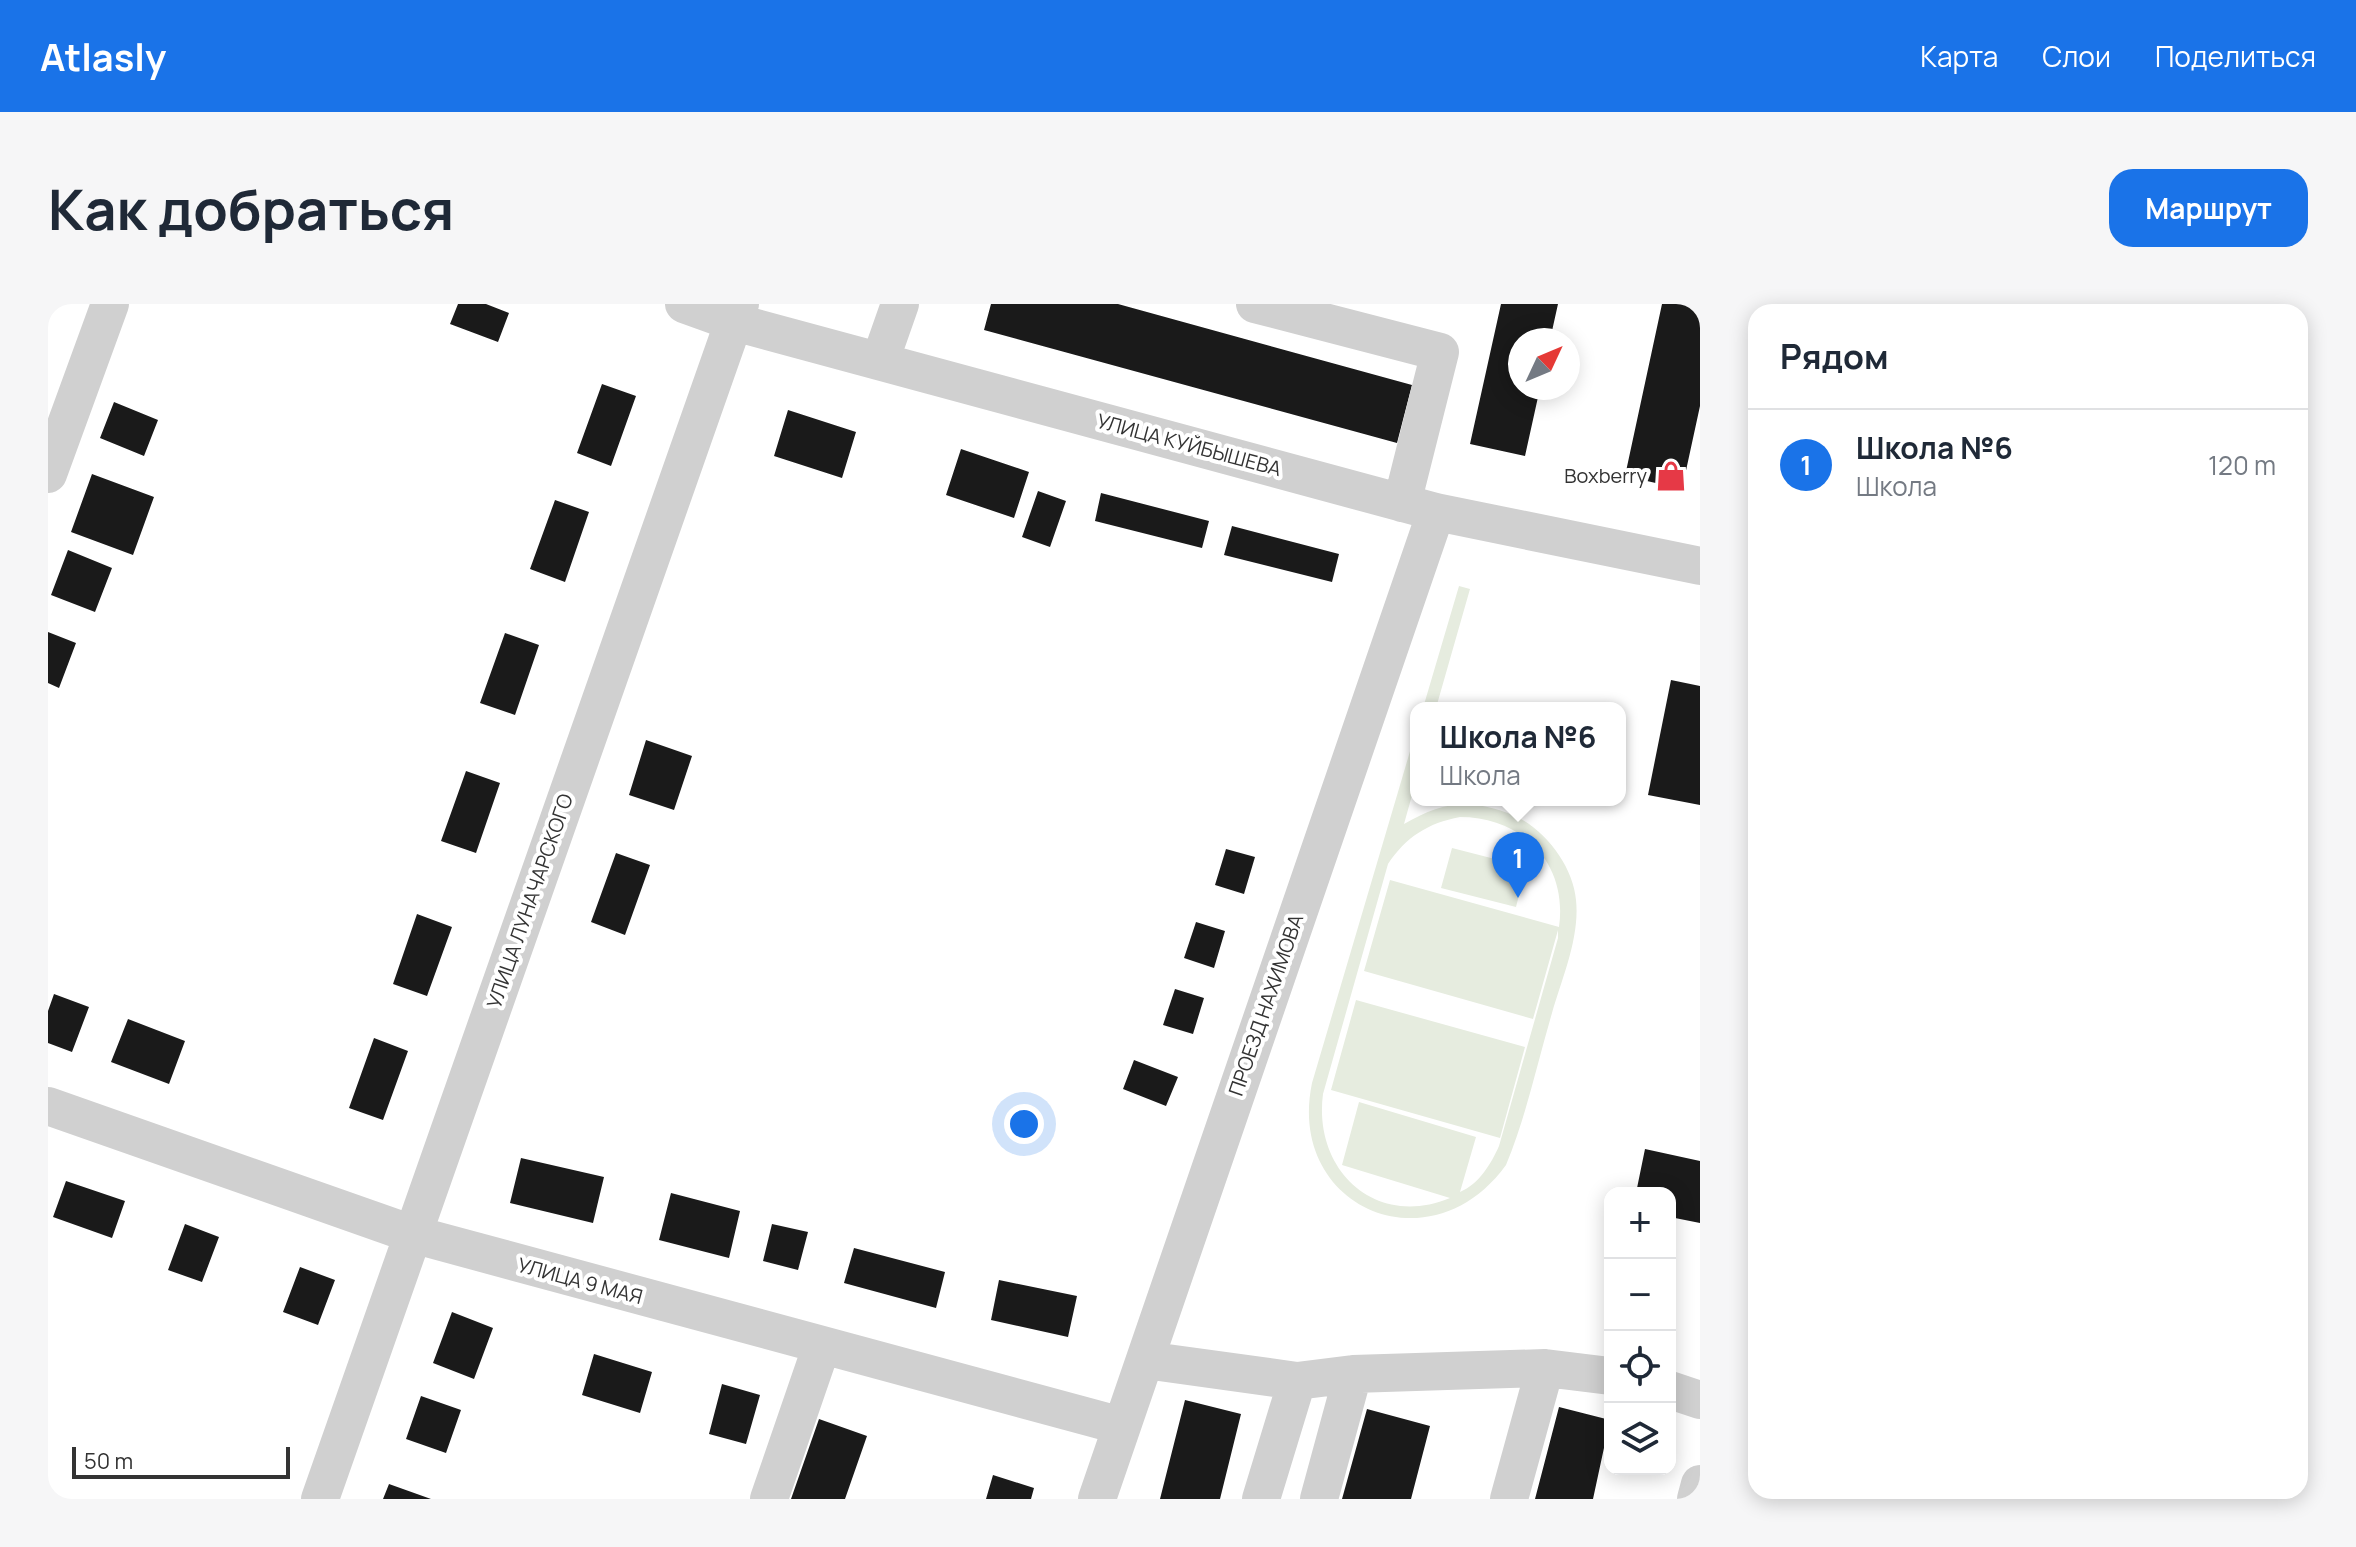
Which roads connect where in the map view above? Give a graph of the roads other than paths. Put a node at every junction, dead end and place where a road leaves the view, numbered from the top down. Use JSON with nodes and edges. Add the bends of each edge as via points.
{"nodes":[{"id":1,"x":110,"y":304,"type":"edge"},
{"id":2,"x":684,"y":304,"type":"edge"},
{"id":3,"x":900,"y":304,"type":"edge"},
{"id":4,"x":1255,"y":304,"type":"edge"},
{"id":5,"x":737,"y":313,"type":"edge"},
{"id":6,"x":880,"y":361,"type":"junction"},
{"id":7,"x":48,"y":474,"type":"edge"},
{"id":8,"x":1419,"y":508,"type":"junction"},
{"id":9,"x":1700,"y":566,"type":"edge"},
{"id":10,"x":48,"y":1106,"type":"edge"},
{"id":11,"x":412,"y":1234,"type":"junction"},
{"id":12,"x":821,"y":1348,"type":"junction"},
{"id":13,"x":1145,"y":1360,"type":"junction"},
{"id":14,"x":1545,"y":1368,"type":"junction"},
{"id":15,"x":1353,"y":1374,"type":"junction"},
{"id":16,"x":1604,"y":1375,"type":"edge"},
{"id":17,"x":1297,"y":1381,"type":"junction"},
{"id":18,"x":1676,"y":1392,"type":"edge"},
{"id":19,"x":1700,"y":1400,"type":"edge"},
{"id":20,"x":1122,"y":1426,"type":"junction"},
{"id":21,"x":1700,"y":1484,"type":"edge"},
{"id":22,"x":320,"y":1499,"type":"edge"},
{"id":23,"x":769,"y":1499,"type":"edge"},
{"id":24,"x":1097,"y":1499,"type":"edge"},
{"id":25,"x":1261,"y":1499,"type":"edge"},
{"id":26,"x":1319,"y":1499,"type":"edge"},
{"id":27,"x":1509,"y":1499,"type":"edge"},
{"id":28,"x":1696,"y":1499,"type":"edge"}],
"edges":[{"from":1,"to":7,"type":"street"},
{"from":2,"to":5,"type":"street","name":"УЛИЦА КУЙБЫШЕВА"},
{"from":3,"to":6,"type":"street"},
{"from":4,"to":8,"type":"street","name":"ПРОЕЗД НАХИМОВА","via":[[1440,352]]},
{"from":5,"to":6,"type":"street","name":"УЛИЦА КУЙБЫШЕВА"},
{"from":5,"to":11,"type":"street","name":"УЛИЦА ЛУНАЧАРСКОГО"},
{"from":6,"to":8,"type":"street","name":"УЛИЦА КУЙБЫШЕВА"},
{"from":8,"to":9,"type":"street","name":"УЛИЦА КУЙБЫШЕВА"},
{"from":8,"to":13,"type":"street","name":"ПРОЕЗД НАХИМОВА"},
{"from":10,"to":11,"type":"street","name":"УЛИЦА 9 МАЯ"},
{"from":11,"to":12,"type":"street","name":"УЛИЦА 9 МАЯ"},
{"from":11,"to":22,"type":"street","name":"УЛИЦА ЛУНАЧАРСКОГО"},
{"from":12,"to":20,"type":"street","name":"УЛИЦА 9 МАЯ"},
{"from":12,"to":23,"type":"street"},
{"from":13,"to":17,"type":"street"},
{"from":13,"to":20,"type":"street","name":"ПРОЕЗД НАХИМОВА"},
{"from":14,"to":15,"type":"street"},
{"from":14,"to":16,"type":"street"},
{"from":14,"to":27,"type":"street"},
{"from":15,"to":17,"type":"street"},
{"from":15,"to":26,"type":"street"},
{"from":17,"to":25,"type":"street"},
{"from":18,"to":19,"type":"street"},
{"from":20,"to":24,"type":"street","name":"ПРОЕЗД НАХИМОВА"},
{"from":21,"to":28,"type":"street"}]}
